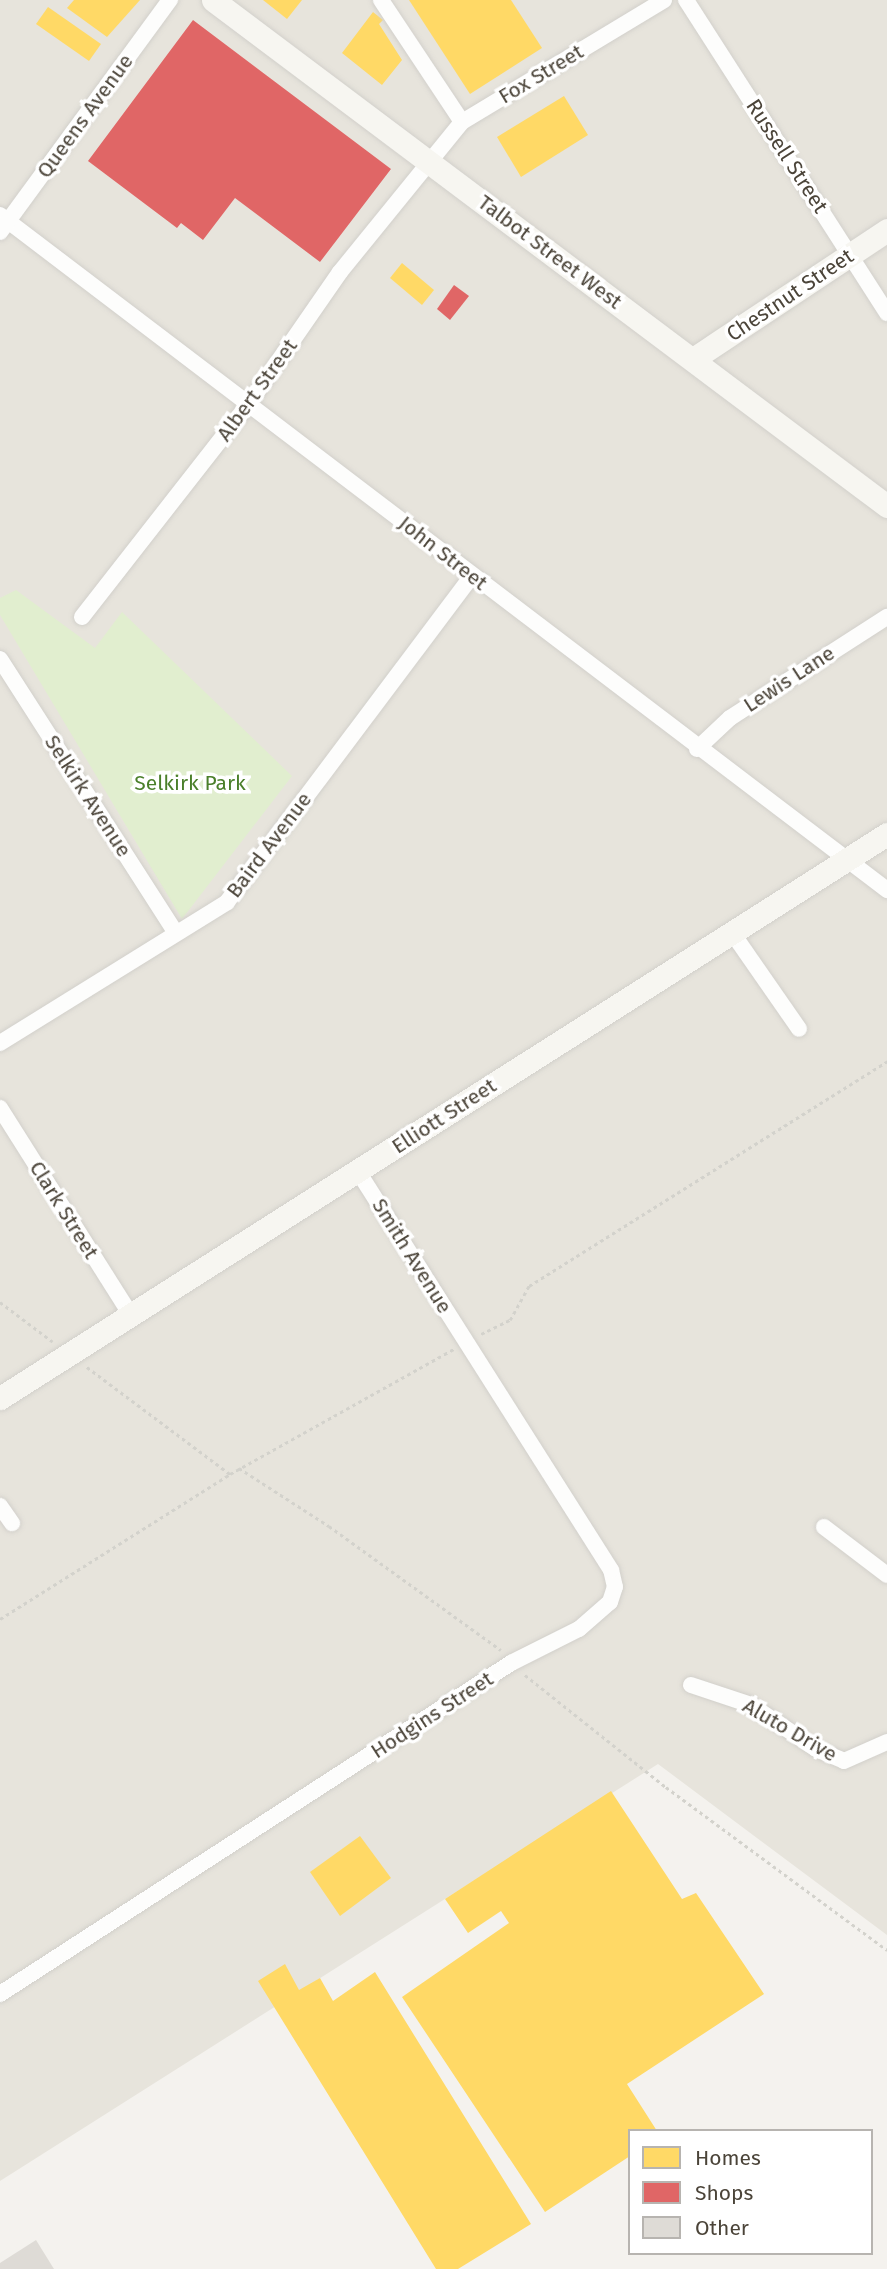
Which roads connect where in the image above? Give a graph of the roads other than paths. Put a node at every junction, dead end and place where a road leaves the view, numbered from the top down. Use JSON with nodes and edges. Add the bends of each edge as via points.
{"nodes":[{"id":1,"x":170,"y":0,"type":"edge"},
{"id":2,"x":213,"y":0,"type":"edge"},
{"id":3,"x":381,"y":0,"type":"edge"},
{"id":4,"x":664,"y":0,"type":"edge"},
{"id":5,"x":686,"y":0,"type":"edge"},
{"id":6,"x":462,"y":122,"type":"junction"},
{"id":7,"x":429,"y":161,"type":"junction"},
{"id":8,"x":3,"y":223,"type":"edge"},
{"id":9,"x":887,"y":230,"type":"edge"},
{"id":10,"x":850,"y":254,"type":"junction"},
{"id":11,"x":887,"y":313,"type":"edge"},
{"id":12,"x":693,"y":359,"type":"junction"},
{"id":13,"x":250,"y":402,"type":"junction"},
{"id":14,"x":887,"y":506,"type":"edge"},
{"id":15,"x":472,"y":576,"type":"junction"},
{"id":16,"x":82,"y":617,"type":"dead end"},
{"id":17,"x":887,"y":617,"type":"edge"},
{"id":18,"x":0,"y":659,"type":"edge"},
{"id":19,"x":698,"y":749,"type":"junction"},
{"id":20,"x":887,"y":834,"type":"edge"},
{"id":21,"x":848,"y":859,"type":"junction"},
{"id":22,"x":887,"y":890,"type":"edge"},
{"id":23,"x":731,"y":931,"type":"junction"},
{"id":24,"x":176,"y":933,"type":"junction"},
{"id":25,"x":800,"y":1029,"type":"dead end"},
{"id":26,"x":0,"y":1043,"type":"edge"},
{"id":27,"x":0,"y":1108,"type":"edge"},
{"id":28,"x":358,"y":1171,"type":"junction"},
{"id":29,"x":129,"y":1312,"type":"junction"},
{"id":30,"x":466,"y":1342,"type":"joint"},
{"id":31,"x":0,"y":1398,"type":"edge"},
{"id":32,"x":0,"y":1506,"type":"edge"},
{"id":33,"x":12,"y":1523,"type":"dead end"},
{"id":34,"x":824,"y":1527,"type":"dead end"},
{"id":35,"x":887,"y":1576,"type":"edge"},
{"id":36,"x":691,"y":1685,"type":"dead end"},
{"id":37,"x":887,"y":1742,"type":"edge"},
{"id":38,"x":0,"y":1994,"type":"edge"}],
"edges":[{"from":1,"to":8,"type":"street","name":"Queens Avenue"},
{"from":2,"to":7,"type":"street","name":"Talbot Street West"},
{"from":3,"to":6,"type":"street"},
{"from":4,"to":6,"type":"street","name":"Fox Street"},
{"from":5,"to":10,"type":"street","name":"Russell Street"},
{"from":6,"to":7,"type":"street","name":"Fox Street"},
{"from":7,"to":12,"type":"street","name":"Talbot Street West"},
{"from":7,"to":13,"type":"street","name":"Albert Street","via":[[340,272]]},
{"from":8,"to":13,"type":"street","name":"John Street"},
{"from":9,"to":10,"type":"street","name":"Chestnut Street"},
{"from":10,"to":11,"type":"street","name":"Russell Street"},
{"from":10,"to":12,"type":"street","name":"Chestnut Street"},
{"from":12,"to":14,"type":"street","name":"Talbot Street West"},
{"from":13,"to":15,"type":"street","name":"John Street"},
{"from":13,"to":16,"type":"street","name":"Albert Street"},
{"from":15,"to":19,"type":"street","name":"John Street"},
{"from":15,"to":24,"type":"street","name":"Baird Avenue","via":[[227,902]]},
{"from":17,"to":19,"type":"street","name":"Lewis Lane","via":[[730,718]]},
{"from":18,"to":24,"type":"street","name":"Selkirk Avenue"},
{"from":19,"to":21,"type":"street","name":"John Street"},
{"from":20,"to":21,"type":"street","name":"Elliott Street"},
{"from":21,"to":22,"type":"street","name":"John Street"},
{"from":21,"to":23,"type":"street","name":"Elliott Street"},
{"from":23,"to":25,"type":"street"},
{"from":23,"to":28,"type":"street","name":"Elliott Street"},
{"from":24,"to":26,"type":"street","name":"Baird Avenue"},
{"from":27,"to":29,"type":"street","name":"Clark Street"},
{"from":28,"to":29,"type":"street","name":"Elliott Street"},
{"from":28,"to":30,"type":"street","name":"Smith Avenue"},
{"from":29,"to":31,"type":"street","name":"Elliott Street"},
{"from":30,"to":38,"type":"street","name":"Hodgins Street","via":[[611,1570],[615,1587],[610,1602],[579,1629],[510,1663]]},
{"from":32,"to":33,"type":"street"},
{"from":34,"to":35,"type":"street"},
{"from":36,"to":37,"type":"street","name":"Aluto Drive","via":[[751,1705],[836,1759],[859,1758]]}]}
